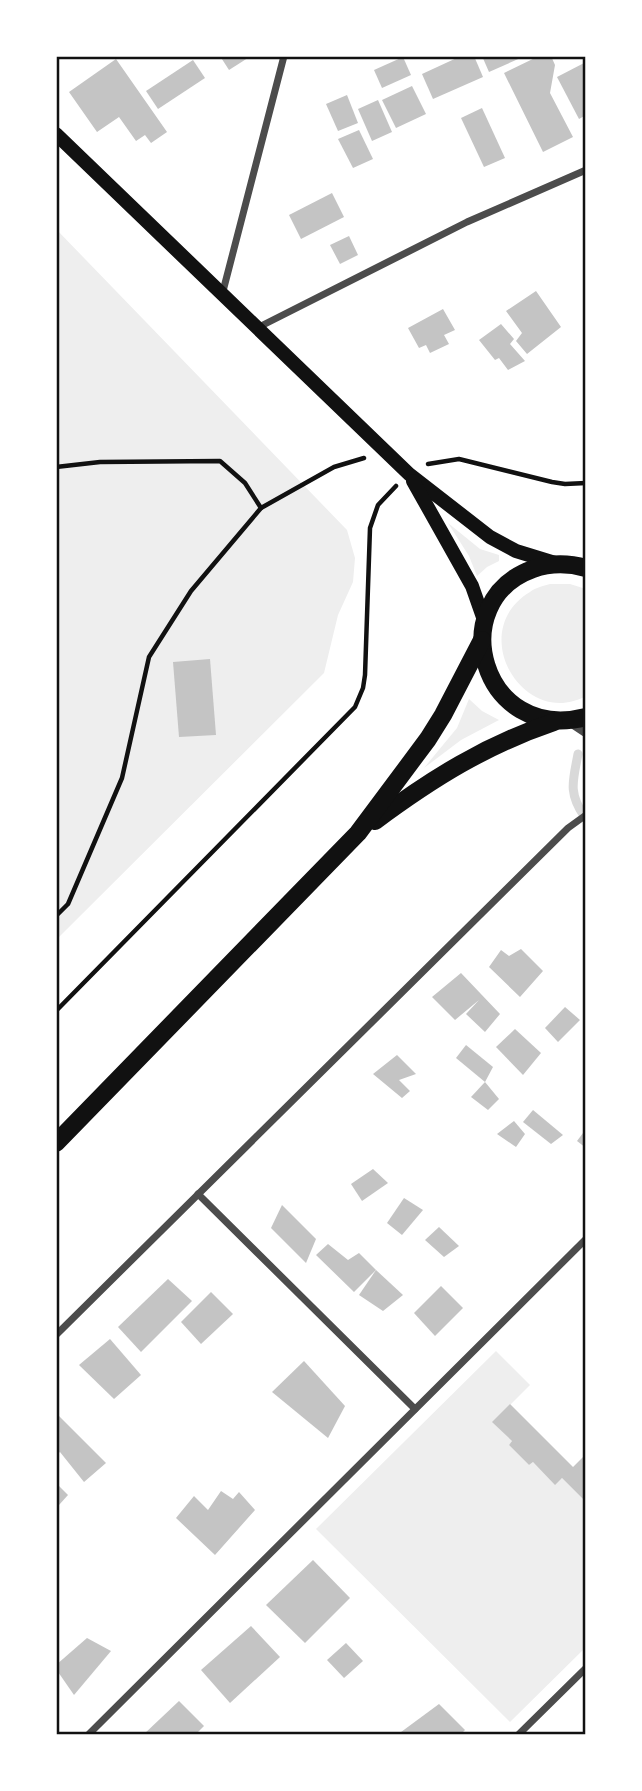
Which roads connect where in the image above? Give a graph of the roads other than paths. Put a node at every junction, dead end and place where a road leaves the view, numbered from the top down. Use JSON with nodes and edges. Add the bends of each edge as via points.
{"nodes":[{"id":1,"x":284,"y":56,"type":"edge"},
{"id":2,"x":56,"y":134,"type":"edge"},
{"id":3,"x":586,"y":170,"type":"edge"},
{"id":4,"x":222,"y":295,"type":"junction"},
{"id":5,"x":257,"y":328,"type":"junction"},
{"id":6,"x":409,"y":474,"type":"junction"},
{"id":7,"x":577,"y":565,"type":"edge"},
{"id":8,"x":483,"y":632,"type":"junction"},
{"id":9,"x":574,"y":723,"type":"edge"},
{"id":10,"x":586,"y":815,"type":"edge"},
{"id":11,"x":358,"y":833,"type":"junction"},
{"id":12,"x":56,"y":1143,"type":"edge"},
{"id":13,"x":198,"y":1194,"type":"junction"},
{"id":14,"x":586,"y":1239,"type":"edge"},
{"id":15,"x":56,"y":1335,"type":"edge"},
{"id":16,"x":415,"y":1409,"type":"junction"},
{"id":17,"x":586,"y":1668,"type":"edge"},
{"id":18,"x":88,"y":1735,"type":"edge"},
{"id":19,"x":518,"y":1735,"type":"edge"}],
"edges":[{"from":1,"to":4,"type":"street"},
{"from":2,"to":4,"type":"main road"},
{"from":3,"to":5,"type":"street","via":[[467,222]]},
{"from":4,"to":5,"type":"main road"},
{"from":5,"to":6,"type":"main road"},
{"from":6,"to":7,"type":"main road","via":[[502,545]]},
{"from":6,"to":8,"type":"main road","via":[[472,586]]},
{"from":7,"to":8,"type":"main road","via":[[543,566],[512,581],[495,600]]},
{"from":8,"to":9,"type":"main road","via":[[486,666],[508,701],[522,711]]},
{"from":8,"to":11,"type":"main road","via":[[443,715]]},
{"from":9,"to":11,"type":"main road","via":[[500,742],[462,761]]},
{"from":10,"to":13,"type":"street"},
{"from":11,"to":12,"type":"main road"},
{"from":13,"to":15,"type":"street"},
{"from":13,"to":16,"type":"street"},
{"from":14,"to":16,"type":"street"},
{"from":16,"to":18,"type":"street"},
{"from":17,"to":19,"type":"street"}]}
